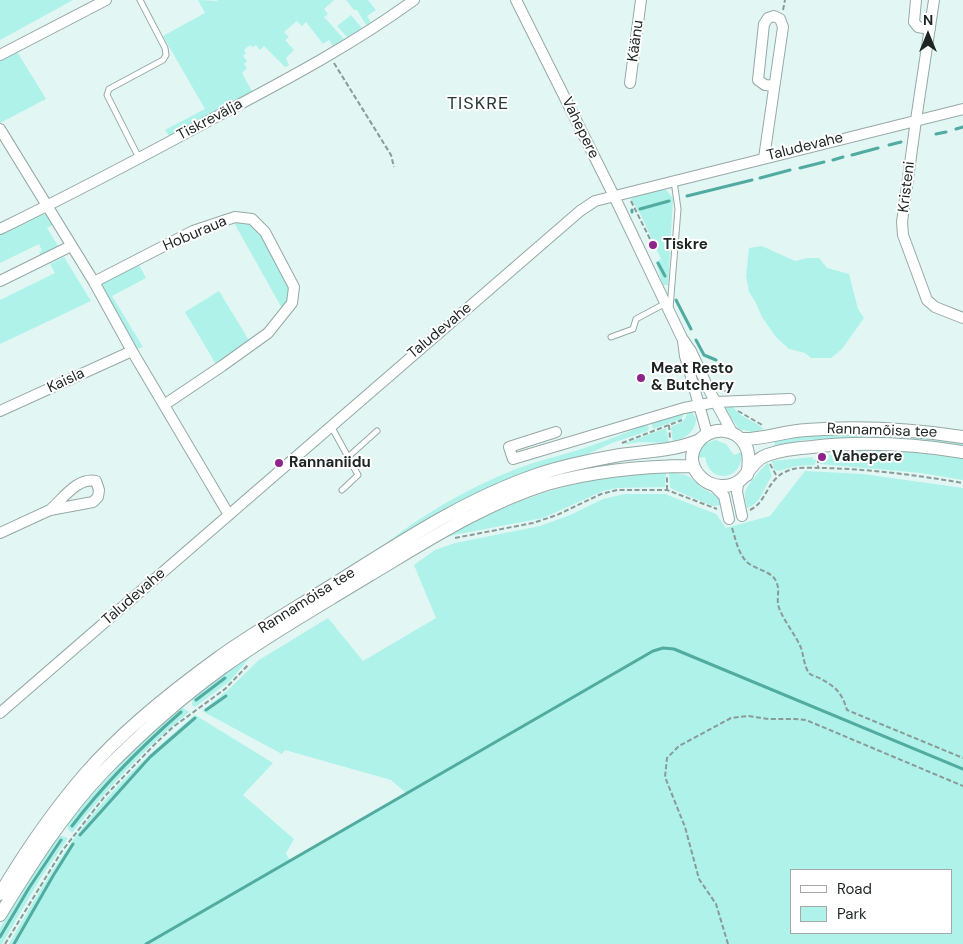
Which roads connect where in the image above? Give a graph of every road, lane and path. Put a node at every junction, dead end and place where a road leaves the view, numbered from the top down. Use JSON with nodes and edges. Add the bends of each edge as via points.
{"nodes":[{"id":1,"x":106,"y":0,"type":"edge"},
{"id":2,"x":140,"y":0,"type":"edge"},
{"id":3,"x":414,"y":0,"type":"edge"},
{"id":4,"x":516,"y":0,"type":"edge"},
{"id":5,"x":641,"y":0,"type":"edge"},
{"id":6,"x":916,"y":0,"type":"edge"},
{"id":7,"x":934,"y":0,"type":"edge"},
{"id":8,"x":930,"y":29,"type":"junction"},
{"id":9,"x":329,"y":54,"type":"junction"},
{"id":10,"x":0,"y":55,"type":"edge"},
{"id":11,"x":630,"y":82,"type":"dead end"},
{"id":12,"x":774,"y":86,"type":"junction"},
{"id":13,"x":963,"y":109,"type":"edge"},
{"id":14,"x":916,"y":120,"type":"junction"},
{"id":15,"x":0,"y":129,"type":"edge"},
{"id":16,"x":139,"y":158,"type":"junction"},
{"id":17,"x":764,"y":158,"type":"junction"},
{"id":18,"x":394,"y":167,"type":"dead end"},
{"id":19,"x":674,"y":181,"type":"junction"},
{"id":20,"x":627,"y":194,"type":"junction"},
{"id":21,"x":614,"y":196,"type":"junction"},
{"id":22,"x":47,"y":207,"type":"junction"},
{"id":23,"x":0,"y":229,"type":"edge"},
{"id":24,"x":653,"y":245,"type":"dead end"},
{"id":25,"x":71,"y":246,"type":"junction"},
{"id":26,"x":0,"y":281,"type":"edge"},
{"id":27,"x":94,"y":282,"type":"junction"},
{"id":28,"x":668,"y":306,"type":"junction"},
{"id":29,"x":963,"y":318,"type":"edge"},
{"id":30,"x":611,"y":337,"type":"dead end"},
{"id":31,"x":682,"y":338,"type":"junction"},
{"id":32,"x":132,"y":351,"type":"junction"},
{"id":33,"x":790,"y":399,"type":"dead end"},
{"id":34,"x":716,"y":402,"type":"junction"},
{"id":35,"x":698,"y":405,"type":"junction"},
{"id":36,"x":164,"y":406,"type":"junction"},
{"id":37,"x":684,"y":408,"type":"junction"},
{"id":38,"x":0,"y":411,"type":"edge"},
{"id":39,"x":331,"y":426,"type":"junction"},
{"id":40,"x":377,"y":431,"type":"dead end"},
{"id":41,"x":556,"y":432,"type":"dead end"},
{"id":42,"x":703,"y":436,"type":"junction"},
{"id":43,"x":737,"y":436,"type":"junction"},
{"id":44,"x":963,"y":437,"type":"edge"},
{"id":45,"x":616,"y":446,"type":"dead end"},
{"id":46,"x":963,"y":452,"type":"edge"},
{"id":47,"x":348,"y":457,"type":"junction"},
{"id":48,"x":822,"y":457,"type":"dead end"},
{"id":49,"x":692,"y":466,"type":"junction"},
{"id":50,"x":818,"y":468,"type":"junction"},
{"id":51,"x":747,"y":475,"type":"junction"},
{"id":52,"x":963,"y":483,"type":"edge"},
{"id":53,"x":738,"y":484,"type":"junction"},
{"id":54,"x":713,"y":485,"type":"junction"},
{"id":55,"x":342,"y":490,"type":"dead end"},
{"id":56,"x":726,"y":506,"type":"junction"},
{"id":57,"x":50,"y":510,"type":"dead end"},
{"id":58,"x":741,"y":511,"type":"joint"},
{"id":59,"x":229,"y":515,"type":"junction"},
{"id":60,"x":729,"y":519,"type":"joint"},
{"id":61,"x":0,"y":533,"type":"edge"},
{"id":62,"x":452,"y":539,"type":"dead end"},
{"id":63,"x":252,"y":661,"type":"dead end"},
{"id":64,"x":0,"y":713,"type":"edge"},
{"id":65,"x":963,"y":758,"type":"edge"},
{"id":66,"x":963,"y":786,"type":"edge"},
{"id":67,"x":0,"y":894,"type":"edge"},
{"id":68,"x":0,"y":915,"type":"edge"},
{"id":69,"x":5,"y":944,"type":"edge"},
{"id":70,"x":728,"y":944,"type":"edge"}],
"edges":[{"from":1,"to":10,"type":"street"},
{"from":2,"to":16,"type":"lane","via":[[166,55],[163,60],[109,89],[107,95]]},
{"from":3,"to":9,"type":"street","name":"Tiskrevälja"},
{"from":4,"to":21,"type":"street","name":"Vahepere"},
{"from":5,"to":11,"type":"street","name":"Käänu"},
{"from":6,"to":8,"type":"street","via":[[914,22],[918,27]]},
{"from":7,"to":8,"type":"street","name":"Kristeni"},
{"from":8,"to":14,"type":"street","name":"Kristeni"},
{"from":9,"to":16,"type":"street","name":"Tiskrevälja"},
{"from":9,"to":18,"type":"path","via":[[391,155]]},
{"from":12,"to":12,"type":"street","via":[[783,26],[774,16],[764,24],[758,80]]},
{"from":12,"to":17,"type":"street"},
{"from":13,"to":14,"type":"street","name":"Taludevahe"},
{"from":14,"to":17,"type":"street","name":"Taludevahe"},
{"from":14,"to":29,"type":"street","name":"Kristeni","via":[[903,235],[927,300],[935,307]]},
{"from":15,"to":22,"type":"street"},
{"from":16,"to":22,"type":"street","name":"Tiskrevälja"},
{"from":17,"to":19,"type":"street","name":"Taludevahe"},
{"from":19,"to":20,"type":"street","name":"Taludevahe"},
{"from":19,"to":28,"type":"lane","via":[[678,209]]},
{"from":20,"to":21,"type":"street","name":"Taludevahe"},
{"from":20,"to":24,"type":"path"},
{"from":21,"to":28,"type":"street","name":"Vahepere"},
{"from":21,"to":39,"type":"street","name":"Taludevahe","via":[[595,201],[580,210]]},
{"from":22,"to":23,"type":"street","name":"Tiskrevälja"},
{"from":22,"to":25,"type":"street"},
{"from":25,"to":26,"type":"street"},
{"from":25,"to":27,"type":"street"},
{"from":27,"to":32,"type":"street"},
{"from":27,"to":36,"type":"street","name":"Hoburaua","via":[[193,231],[235,217],[252,219],[265,232],[294,287],[292,303],[268,333]]},
{"from":28,"to":30,"type":"lane","via":[[636,319],[633,329]]},
{"from":28,"to":31,"type":"street","name":"Vahepere"},
{"from":31,"to":34,"type":"street","name":"Vahepere"},
{"from":31,"to":35,"type":"street","name":"Vahepere"},
{"from":32,"to":36,"type":"street"},
{"from":32,"to":38,"type":"street","name":"Kaisla"},
{"from":33,"to":34,"type":"street"},
{"from":34,"to":35,"type":"street"},
{"from":34,"to":43,"type":"street","name":"Vahepere"},
{"from":35,"to":37,"type":"street"},
{"from":35,"to":42,"type":"street","name":"Vahepere"},
{"from":36,"to":59,"type":"street"},
{"from":37,"to":41,"type":"street","via":[[513,459],[509,447]]},
{"from":37,"to":45,"type":"path","via":[[683,419]]},
{"from":39,"to":47,"type":"lane"},
{"from":39,"to":59,"type":"street","name":"Taludevahe"},
{"from":40,"to":47,"type":"lane"},
{"from":42,"to":43,"type":"street","via":[[716,430]]},
{"from":42,"to":49,"type":"street","via":[[694,447]]},
{"from":42,"to":67,"type":"street","name":"Rannamõisa tee","via":[[685,446],[568,466],[490,493],[382,554],[220,656],[149,711],[86,773],[59,805]]},
{"from":43,"to":44,"type":"street","name":"Rannamõisa tee","via":[[751,440],[793,431],[851,428],[909,430]]},
{"from":43,"to":51,"type":"street","via":[[749,455]]},
{"from":46,"to":51,"type":"street","name":"Rannamõisa tee","via":[[868,444],[796,448],[760,458]]},
{"from":47,"to":55,"type":"lane","via":[[358,475]]},
{"from":48,"to":50,"type":"path","via":[[818,457]]},
{"from":49,"to":54,"type":"street"},
{"from":49,"to":68,"type":"street","name":"Rannamõisa tee","via":[[591,475],[511,497],[461,521],[246,652],[183,698],[101,774],[66,814]]},
{"from":50,"to":52,"type":"path","via":[[904,473]]},
{"from":50,"to":58,"type":"path","via":[[787,470],[767,488],[756,508]]},
{"from":51,"to":53,"type":"street"},
{"from":53,"to":54,"type":"street"},
{"from":53,"to":58,"type":"street"},
{"from":54,"to":56,"type":"street","via":[[724,496]]},
{"from":56,"to":60,"type":"street"},
{"from":56,"to":62,"type":"path","via":[[721,510],[667,490],[617,490],[540,522]]},
{"from":57,"to":61,"type":"street"},
{"from":59,"to":64,"type":"street","name":"Taludevahe"},
{"from":60,"to":65,"type":"path","via":[[739,550],[747,562],[776,580],[781,613],[802,649],[810,674],[835,687],[847,710]]},
{"from":63,"to":69,"type":"path","via":[[221,693],[154,745],[105,796],[62,851]]},
{"from":66,"to":70,"type":"path","via":[[806,720],[731,718],[679,746],[667,758],[665,776],[685,826],[699,879],[716,904]]}]}
